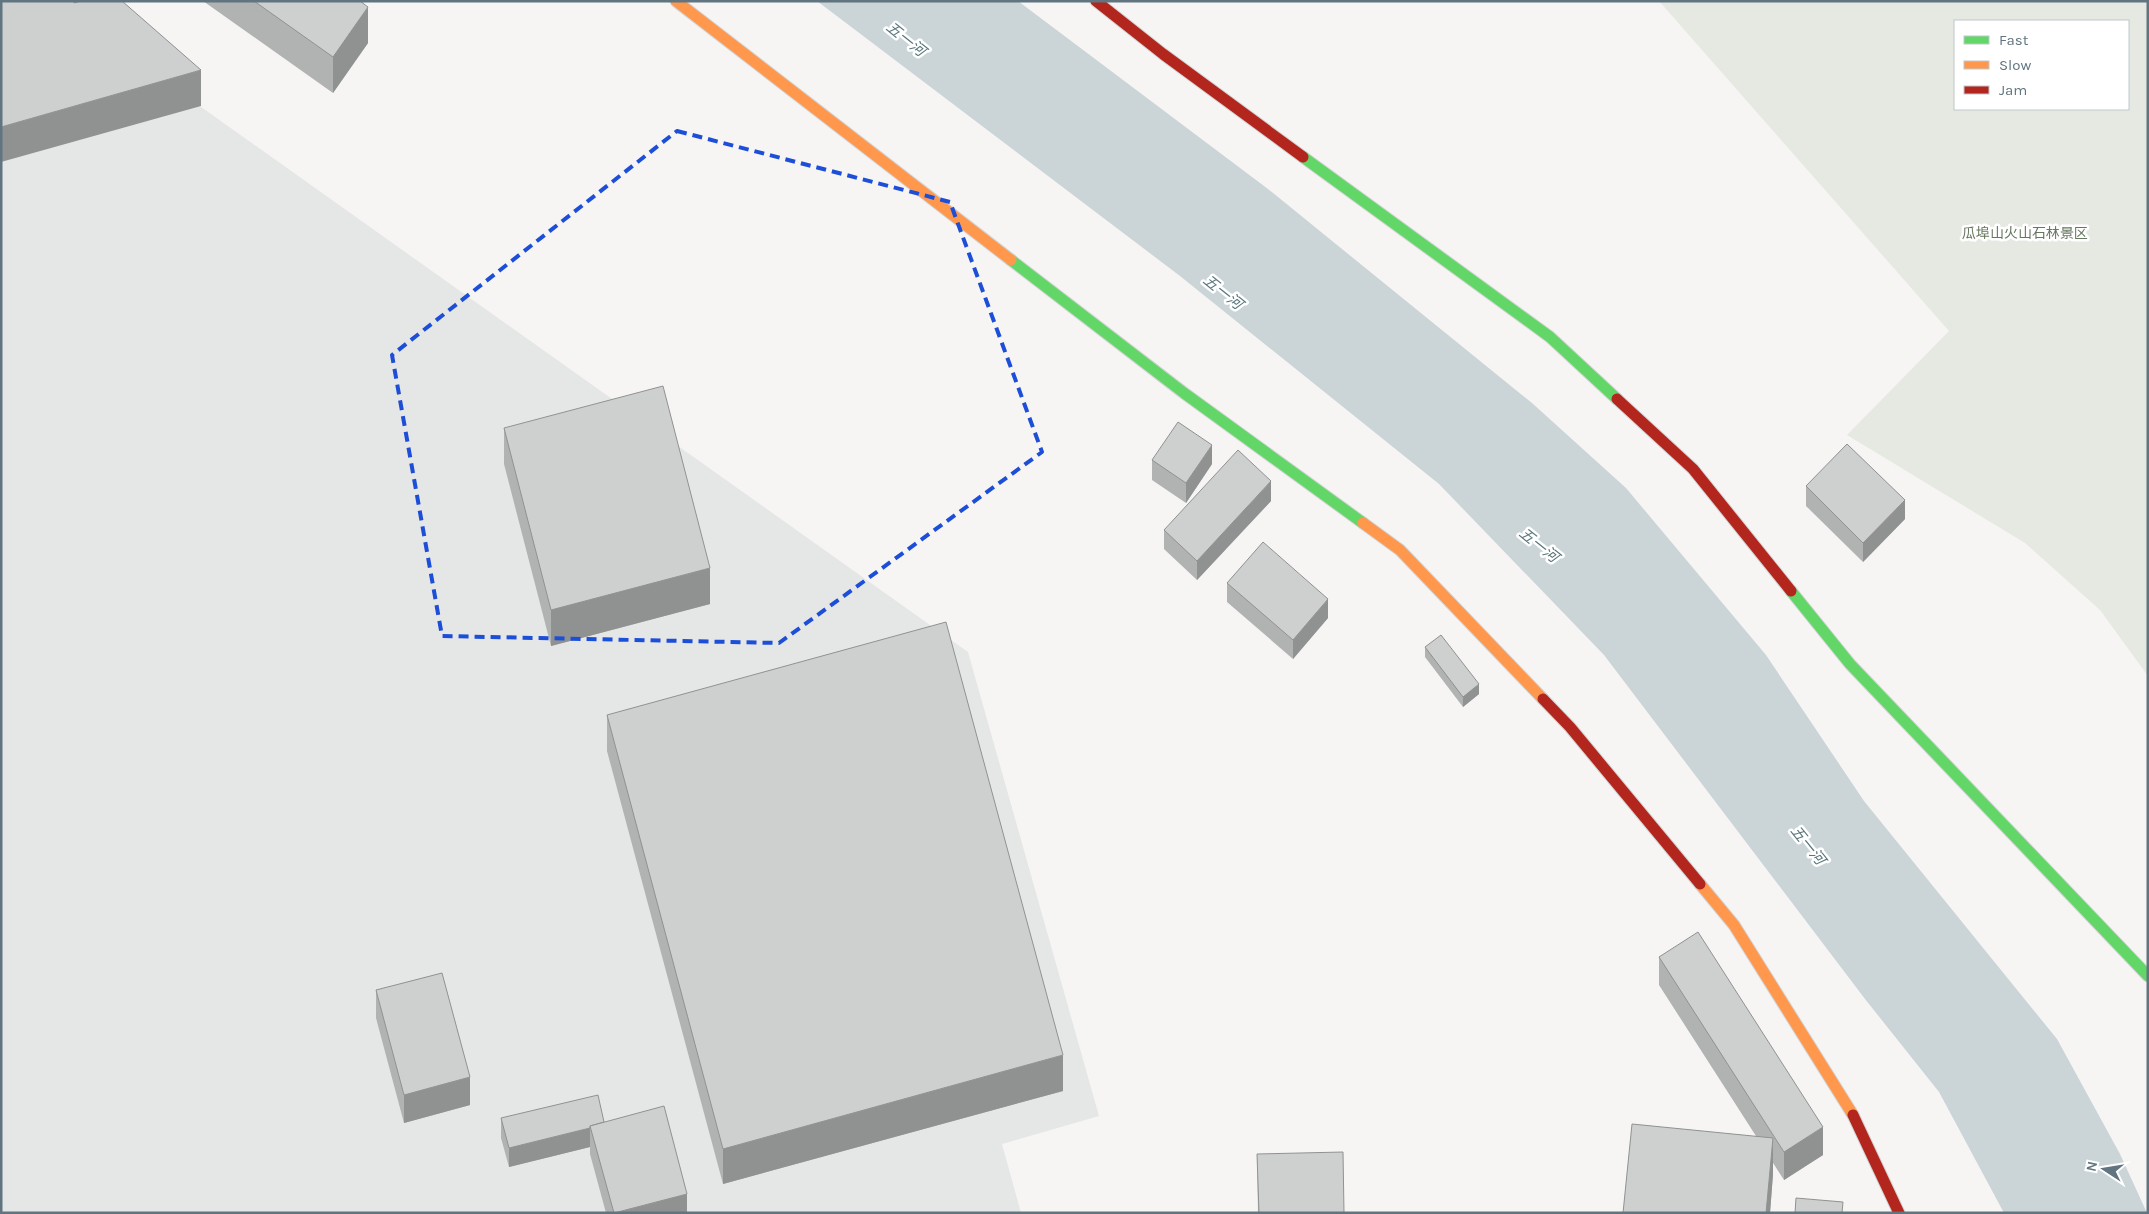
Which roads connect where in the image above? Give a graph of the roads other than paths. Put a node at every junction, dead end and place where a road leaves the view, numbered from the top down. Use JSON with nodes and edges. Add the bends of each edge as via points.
{"nodes":[{"id":1,"x":676,"y":1,"type":"edge"},
{"id":2,"x":1096,"y":1,"type":"edge"},
{"id":3,"x":2148,"y":976,"type":"edge"},
{"id":4,"x":1899,"y":1213,"type":"edge"}],
"edges":[{"from":1,"to":4,"type":"street","via":[[1184,393],[1400,550],[1570,727],[1734,924],[1848,1106]]},
{"from":2,"to":3,"type":"street","via":[[1163,54],[1550,336],[1686,462],[1850,664]]}]}
